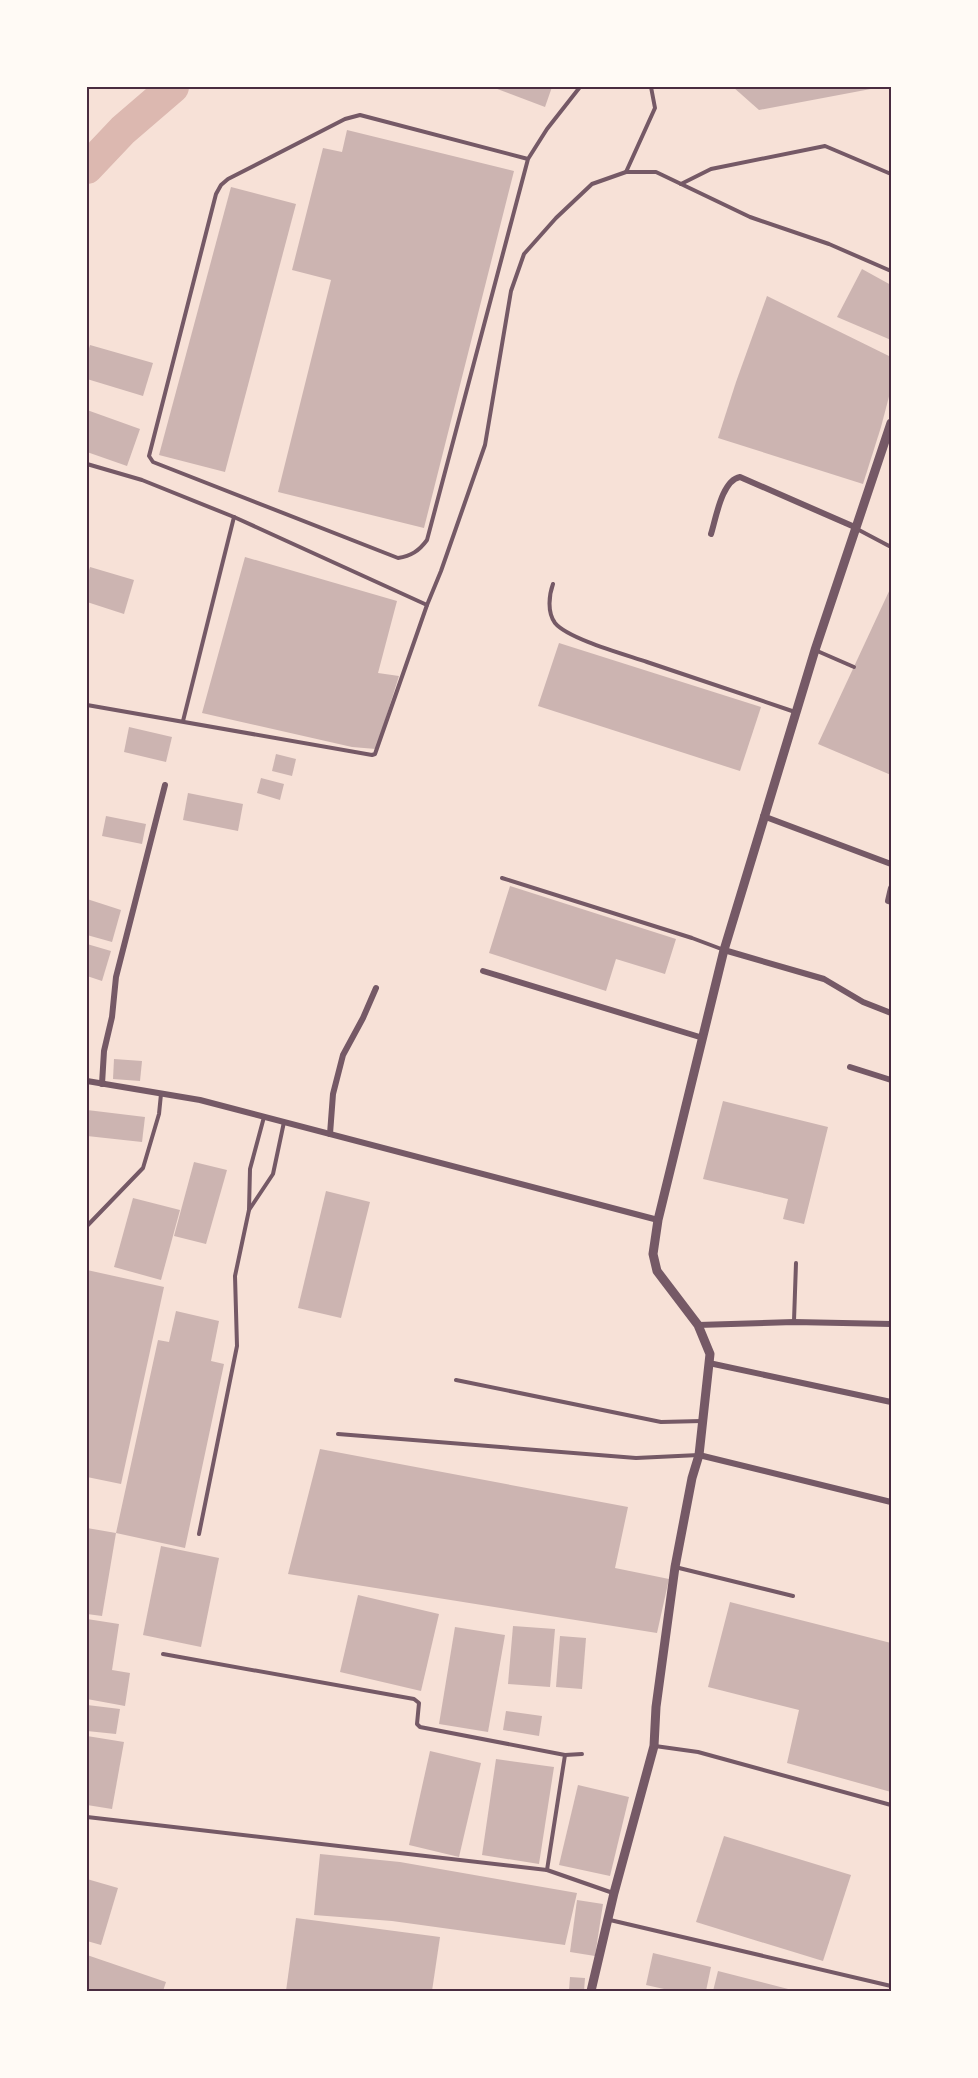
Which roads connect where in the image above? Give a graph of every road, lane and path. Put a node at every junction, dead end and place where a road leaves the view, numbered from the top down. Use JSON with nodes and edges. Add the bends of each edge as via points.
{"nodes":[{"id":1,"x":580,"y":87,"type":"edge"},
{"id":2,"x":651,"y":87,"type":"edge"},
{"id":3,"x":528,"y":159,"type":"junction"},
{"id":4,"x":626,"y":172,"type":"junction"},
{"id":5,"x":891,"y":174,"type":"edge"},
{"id":6,"x":681,"y":184,"type":"junction"},
{"id":7,"x":891,"y":272,"type":"edge"},
{"id":8,"x":891,"y":425,"type":"edge"},
{"id":9,"x":87,"y":464,"type":"edge"},
{"id":10,"x":234,"y":517,"type":"junction"},
{"id":11,"x":856,"y":528,"type":"junction"},
{"id":12,"x":711,"y":534,"type":"dead end"},
{"id":13,"x":891,"y":547,"type":"edge"},
{"id":14,"x":553,"y":584,"type":"dead end"},
{"id":15,"x":427,"y":605,"type":"junction"},
{"id":16,"x":815,"y":650,"type":"junction"},
{"id":17,"x":854,"y":667,"type":"dead end"},
{"id":18,"x":87,"y":705,"type":"edge"},
{"id":19,"x":795,"y":712,"type":"junction"},
{"id":20,"x":183,"y":721,"type":"junction"},
{"id":21,"x":165,"y":785,"type":"dead end"},
{"id":22,"x":763,"y":816,"type":"junction"},
{"id":23,"x":891,"y":864,"type":"edge"},
{"id":24,"x":502,"y":878,"type":"dead end"},
{"id":25,"x":891,"y":888,"type":"edge"},
{"id":26,"x":891,"y":902,"type":"edge"},
{"id":27,"x":724,"y":950,"type":"junction"},
{"id":28,"x":483,"y":971,"type":"dead end"},
{"id":29,"x":376,"y":988,"type":"dead end"},
{"id":30,"x":891,"y":1013,"type":"edge"},
{"id":31,"x":703,"y":1038,"type":"junction"},
{"id":32,"x":850,"y":1067,"type":"dead end"},
{"id":33,"x":891,"y":1080,"type":"edge"},
{"id":34,"x":87,"y":1081,"type":"edge"},
{"id":35,"x":102,"y":1084,"type":"junction"},
{"id":36,"x":161,"y":1094,"type":"junction"},
{"id":37,"x":264,"y":1116,"type":"junction"},
{"id":38,"x":284,"y":1122,"type":"junction"},
{"id":39,"x":330,"y":1134,"type":"junction"},
{"id":40,"x":249,"y":1210,"type":"junction"},
{"id":41,"x":658,"y":1220,"type":"junction"},
{"id":42,"x":87,"y":1226,"type":"edge"},
{"id":43,"x":796,"y":1263,"type":"dead end"},
{"id":44,"x":794,"y":1322,"type":"junction"},
{"id":45,"x":891,"y":1324,"type":"edge"},
{"id":46,"x":698,"y":1325,"type":"junction"},
{"id":47,"x":709,"y":1364,"type":"junction"},
{"id":48,"x":456,"y":1380,"type":"dead end"},
{"id":49,"x":891,"y":1402,"type":"edge"},
{"id":50,"x":703,"y":1421,"type":"junction"},
{"id":51,"x":338,"y":1434,"type":"dead end"},
{"id":52,"x":699,"y":1455,"type":"junction"},
{"id":53,"x":891,"y":1502,"type":"edge"},
{"id":54,"x":199,"y":1534,"type":"dead end"},
{"id":55,"x":675,"y":1567,"type":"junction"},
{"id":56,"x":793,"y":1596,"type":"dead end"},
{"id":57,"x":163,"y":1654,"type":"dead end"},
{"id":58,"x":654,"y":1746,"type":"junction"},
{"id":59,"x":582,"y":1754,"type":"dead end"},
{"id":60,"x":565,"y":1755,"type":"junction"},
{"id":61,"x":891,"y":1805,"type":"edge"},
{"id":62,"x":87,"y":1817,"type":"edge"},
{"id":63,"x":547,"y":1870,"type":"junction"},
{"id":64,"x":614,"y":1893,"type":"junction"},
{"id":65,"x":609,"y":1919,"type":"junction"},
{"id":66,"x":891,"y":1986,"type":"edge"},
{"id":67,"x":591,"y":1991,"type":"edge"}],
"edges":[{"from":1,"to":3,"type":"lane"},
{"from":2,"to":4,"type":"lane","via":[[655,108]]},
{"from":3,"to":3,"type":"lane","via":[[427,540],[420,549],[398,558],[153,462],[149,456],[216,194],[228,179],[360,115]]},
{"from":4,"to":6,"type":"lane","via":[[656,172]]},
{"from":4,"to":15,"type":"lane","via":[[592,184],[524,254],[512,291],[485,445]]},
{"from":5,"to":6,"type":"lane","via":[[825,146],[711,169]]},
{"from":6,"to":7,"type":"lane","via":[[750,217],[829,244]]},
{"from":8,"to":11,"type":"street"},
{"from":9,"to":10,"type":"lane","via":[[142,480]]},
{"from":10,"to":15,"type":"lane"},
{"from":10,"to":20,"type":"lane"},
{"from":11,"to":12,"type":"street","via":[[740,477],[733,478],[726,487]]},
{"from":11,"to":13,"type":"lane"},
{"from":11,"to":16,"type":"street"},
{"from":14,"to":19,"type":"lane","via":[[549,596],[551,610],[554,622],[564,630]]},
{"from":15,"to":20,"type":"lane","via":[[375,754]]},
{"from":16,"to":17,"type":"lane"},
{"from":16,"to":19,"type":"street"},
{"from":18,"to":20,"type":"lane"},
{"from":19,"to":22,"type":"street"},
{"from":21,"to":35,"type":"street","via":[[116,977]]},
{"from":22,"to":23,"type":"street"},
{"from":22,"to":27,"type":"street"},
{"from":24,"to":27,"type":"lane"},
{"from":25,"to":26,"type":"street"},
{"from":27,"to":30,"type":"street","via":[[824,979]]},
{"from":27,"to":31,"type":"street"},
{"from":28,"to":31,"type":"street"},
{"from":29,"to":39,"type":"street","via":[[343,1055],[333,1094]]},
{"from":31,"to":41,"type":"street"},
{"from":32,"to":33,"type":"street"},
{"from":34,"to":35,"type":"street"},
{"from":35,"to":36,"type":"street"},
{"from":36,"to":37,"type":"street"},
{"from":36,"to":42,"type":"lane","via":[[143,1168]]},
{"from":37,"to":38,"type":"street"},
{"from":37,"to":40,"type":"lane","via":[[250,1169]]},
{"from":38,"to":39,"type":"street"},
{"from":38,"to":40,"type":"lane","via":[[273,1174]]},
{"from":39,"to":41,"type":"street"},
{"from":40,"to":54,"type":"lane","via":[[235,1276],[237,1346]]},
{"from":41,"to":46,"type":"street","via":[[653,1254],[657,1271]]},
{"from":43,"to":44,"type":"lane"},
{"from":44,"to":45,"type":"street"},
{"from":44,"to":46,"type":"street"},
{"from":46,"to":47,"type":"street","via":[[710,1354]]},
{"from":47,"to":49,"type":"street"},
{"from":47,"to":50,"type":"street"},
{"from":48,"to":50,"type":"lane","via":[[661,1422]]},
{"from":50,"to":52,"type":"street"},
{"from":51,"to":52,"type":"lane","via":[[636,1458]]},
{"from":52,"to":53,"type":"street"},
{"from":52,"to":55,"type":"street"},
{"from":55,"to":56,"type":"lane"},
{"from":55,"to":58,"type":"street"},
{"from":57,"to":60,"type":"lane","via":[[414,1699],[420,1703],[420,1727]]},
{"from":58,"to":61,"type":"lane","via":[[698,1752]]},
{"from":58,"to":64,"type":"street"},
{"from":59,"to":60,"type":"lane"},
{"from":60,"to":63,"type":"lane"},
{"from":62,"to":63,"type":"lane"},
{"from":63,"to":64,"type":"lane"},
{"from":64,"to":65,"type":"street"},
{"from":65,"to":66,"type":"lane"},
{"from":65,"to":67,"type":"street"}]}
